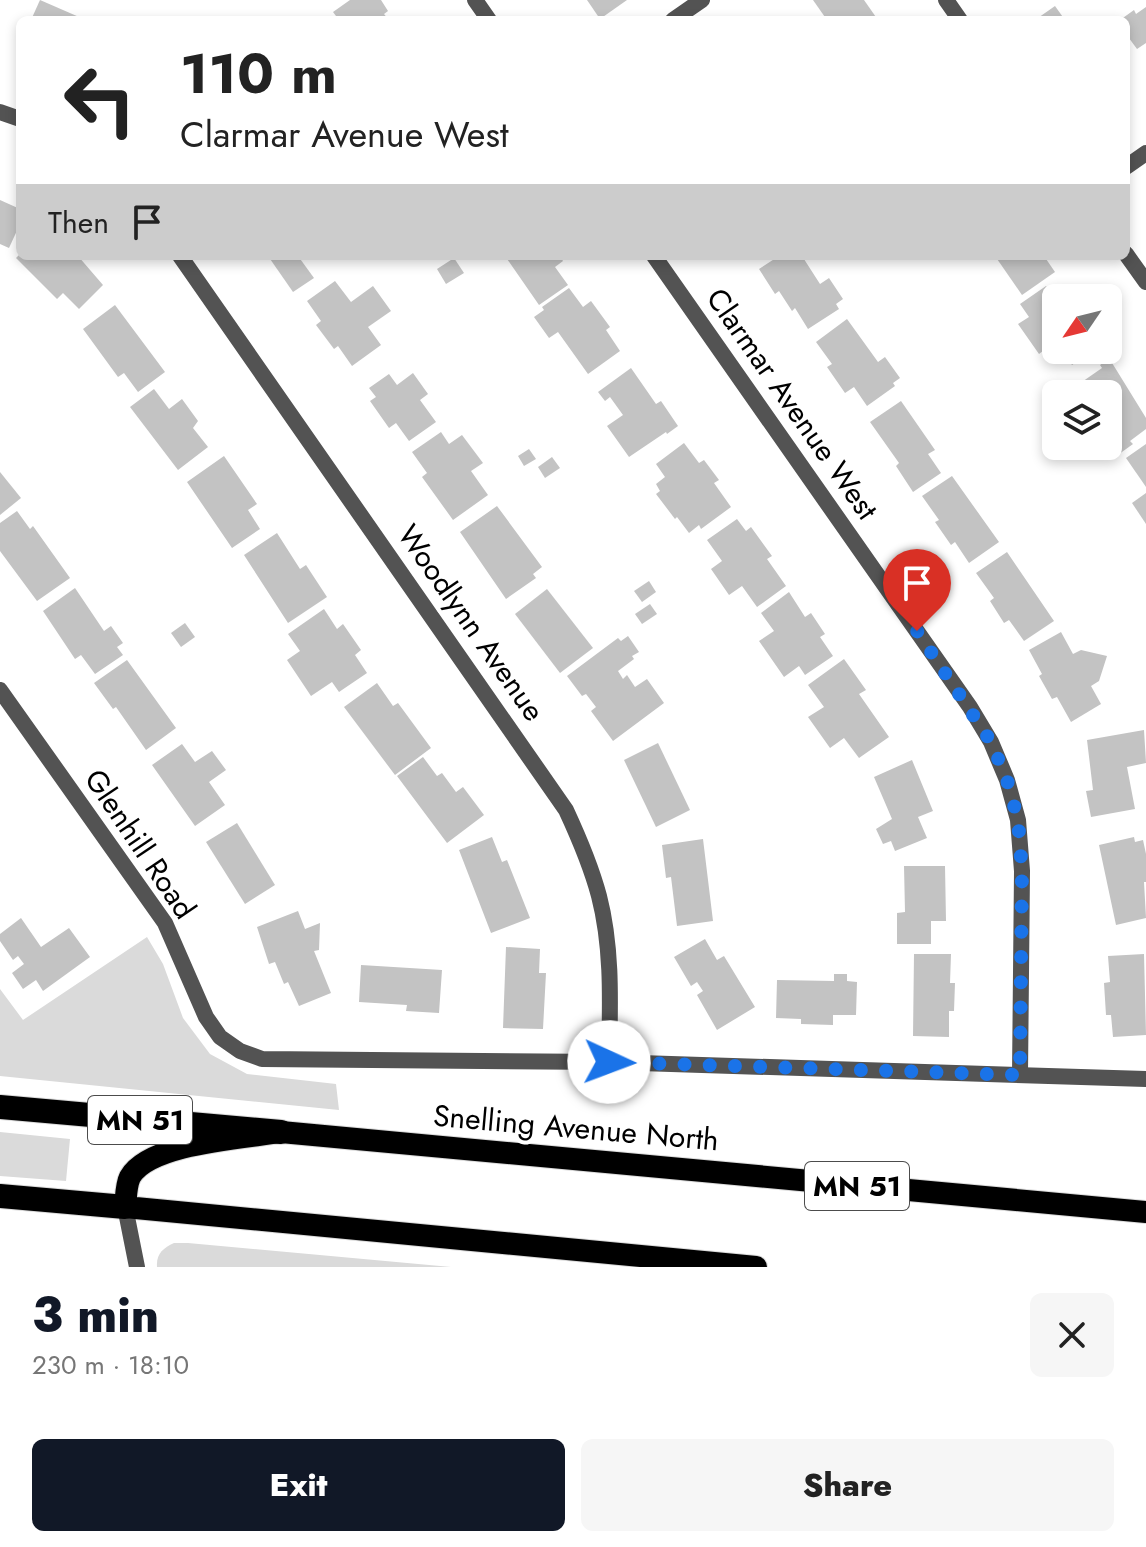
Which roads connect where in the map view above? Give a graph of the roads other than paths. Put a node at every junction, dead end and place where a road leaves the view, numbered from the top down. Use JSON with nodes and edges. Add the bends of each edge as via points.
{"nodes":[{"id":1,"x":702,"y":0,"type":"edge"},
{"id":2,"x":679,"y":16,"type":"edge"},
{"id":3,"x":183,"y":260,"type":"edge"},
{"id":4,"x":657,"y":260,"type":"edge"},
{"id":5,"x":1130,"y":260,"type":"edge"},
{"id":6,"x":1146,"y":282,"type":"edge"},
{"id":7,"x":0,"y":690,"type":"edge"},
{"id":8,"x":609,"y":1062,"type":"junction"},
{"id":9,"x":1020,"y":1075,"type":"junction"},
{"id":10,"x":1146,"y":1079,"type":"edge"},
{"id":11,"x":0,"y":1107,"type":"edge"},
{"id":12,"x":281,"y":1132,"type":"junction"},
{"id":13,"x":0,"y":1196,"type":"edge"},
{"id":14,"x":125,"y":1207,"type":"junction"},
{"id":15,"x":1146,"y":1212,"type":"edge"},
{"id":16,"x":137,"y":1267,"type":"edge"},
{"id":17,"x":756,"y":1267,"type":"edge"}],
"edges":[{"from":1,"to":2,"type":"street"},
{"from":3,"to":8,"type":"street","name":"Woodlynn Avenue","via":[[566,810],[586,854],[607,943]]},
{"from":4,"to":9,"type":"street","name":"Clarmar Avenue West","via":[[991,742],[1014,807],[1021,859]]},
{"from":5,"to":6,"type":"street"},
{"from":7,"to":8,"type":"street","name":"Glenhill Road","via":[[165,923],[206,1017],[220,1037],[240,1051],[262,1059]]},
{"from":8,"to":9,"type":"street"},
{"from":9,"to":10,"type":"street"},
{"from":11,"to":12,"type":"highway","name":"Snelling Avenue North","number":"MN 51"},
{"from":12,"to":14,"type":"highway","via":[[180,1147],[142,1163],[129,1178]]},
{"from":12,"to":15,"type":"highway","name":"Snelling Avenue North","number":"MN 51"},
{"from":13,"to":14,"type":"highway"},
{"from":14,"to":16,"type":"street"},
{"from":14,"to":17,"type":"highway"}]}
